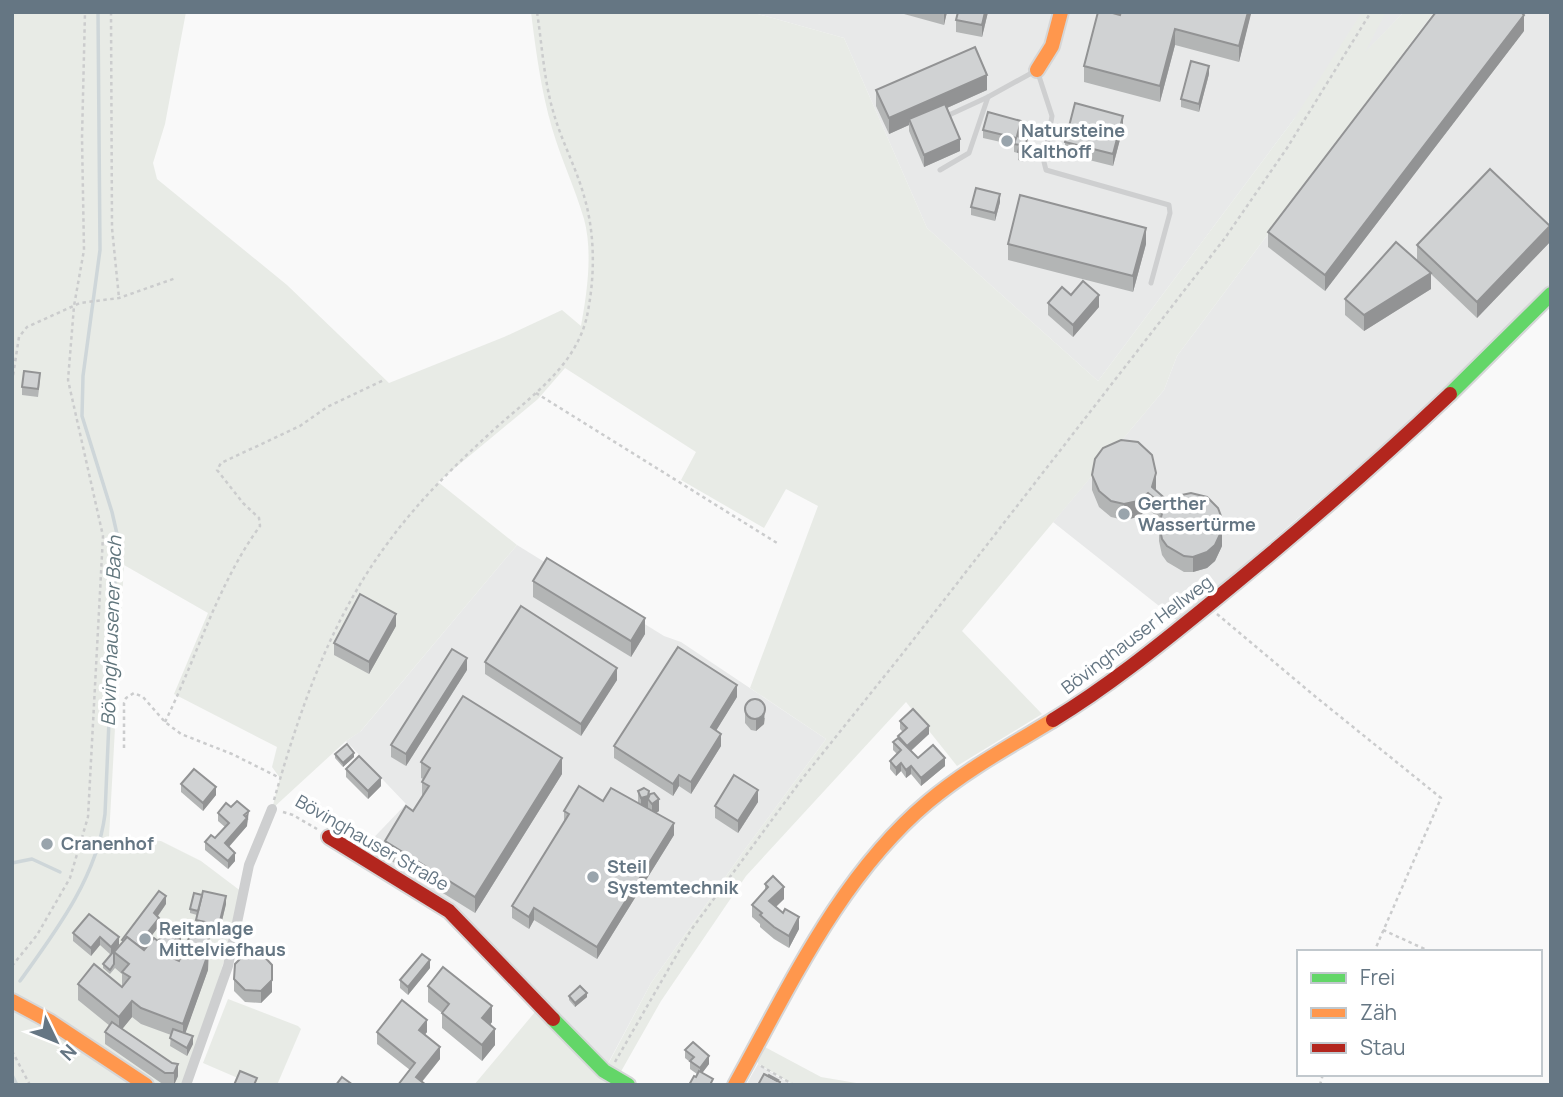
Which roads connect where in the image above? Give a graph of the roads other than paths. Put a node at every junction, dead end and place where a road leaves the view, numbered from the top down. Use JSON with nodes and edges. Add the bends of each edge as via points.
{"nodes":[{"id":1,"x":1061,"y":12,"type":"edge"},
{"id":2,"x":1037,"y":70,"type":"junction"},
{"id":3,"x":988,"y":97,"type":"junction"},
{"id":4,"x":949,"y":115,"type":"edge"},
{"id":5,"x":940,"y":170,"type":"dead end"},
{"id":6,"x":1151,"y":283,"type":"dead end"},
{"id":7,"x":1551,"y":294,"type":"edge"},
{"id":8,"x":272,"y":809,"type":"road end"},
{"id":9,"x":329,"y":836,"type":"road end"},
{"id":10,"x":12,"y":1001,"type":"edge"},
{"id":11,"x":146,"y":1085,"type":"edge"},
{"id":12,"x":186,"y":1085,"type":"edge"},
{"id":13,"x":628,"y":1085,"type":"edge"},
{"id":14,"x":734,"y":1085,"type":"edge"}],
"edges":[{"from":1,"to":2,"type":"street","via":[[1052,46]]},
{"from":2,"to":3,"type":"lane"},
{"from":2,"to":6,"type":"lane","via":[[1052,116],[1046,170],[1169,205]]},
{"from":3,"to":4,"type":"lane"},
{"from":3,"to":5,"type":"lane","via":[[969,153]]},
{"from":7,"to":14,"type":"street","name":"Bövinghauser Hellweg","via":[[1372,467],[1204,612],[1107,685],[966,773],[907,822],[825,923]]},
{"from":8,"to":12,"type":"street","name":"Bövinghauser Straße","via":[[249,865],[228,966]]},
{"from":9,"to":13,"type":"street","name":"Bövinghauser Straße","via":[[449,911],[609,1074]]},
{"from":10,"to":11,"type":"street"}]}
